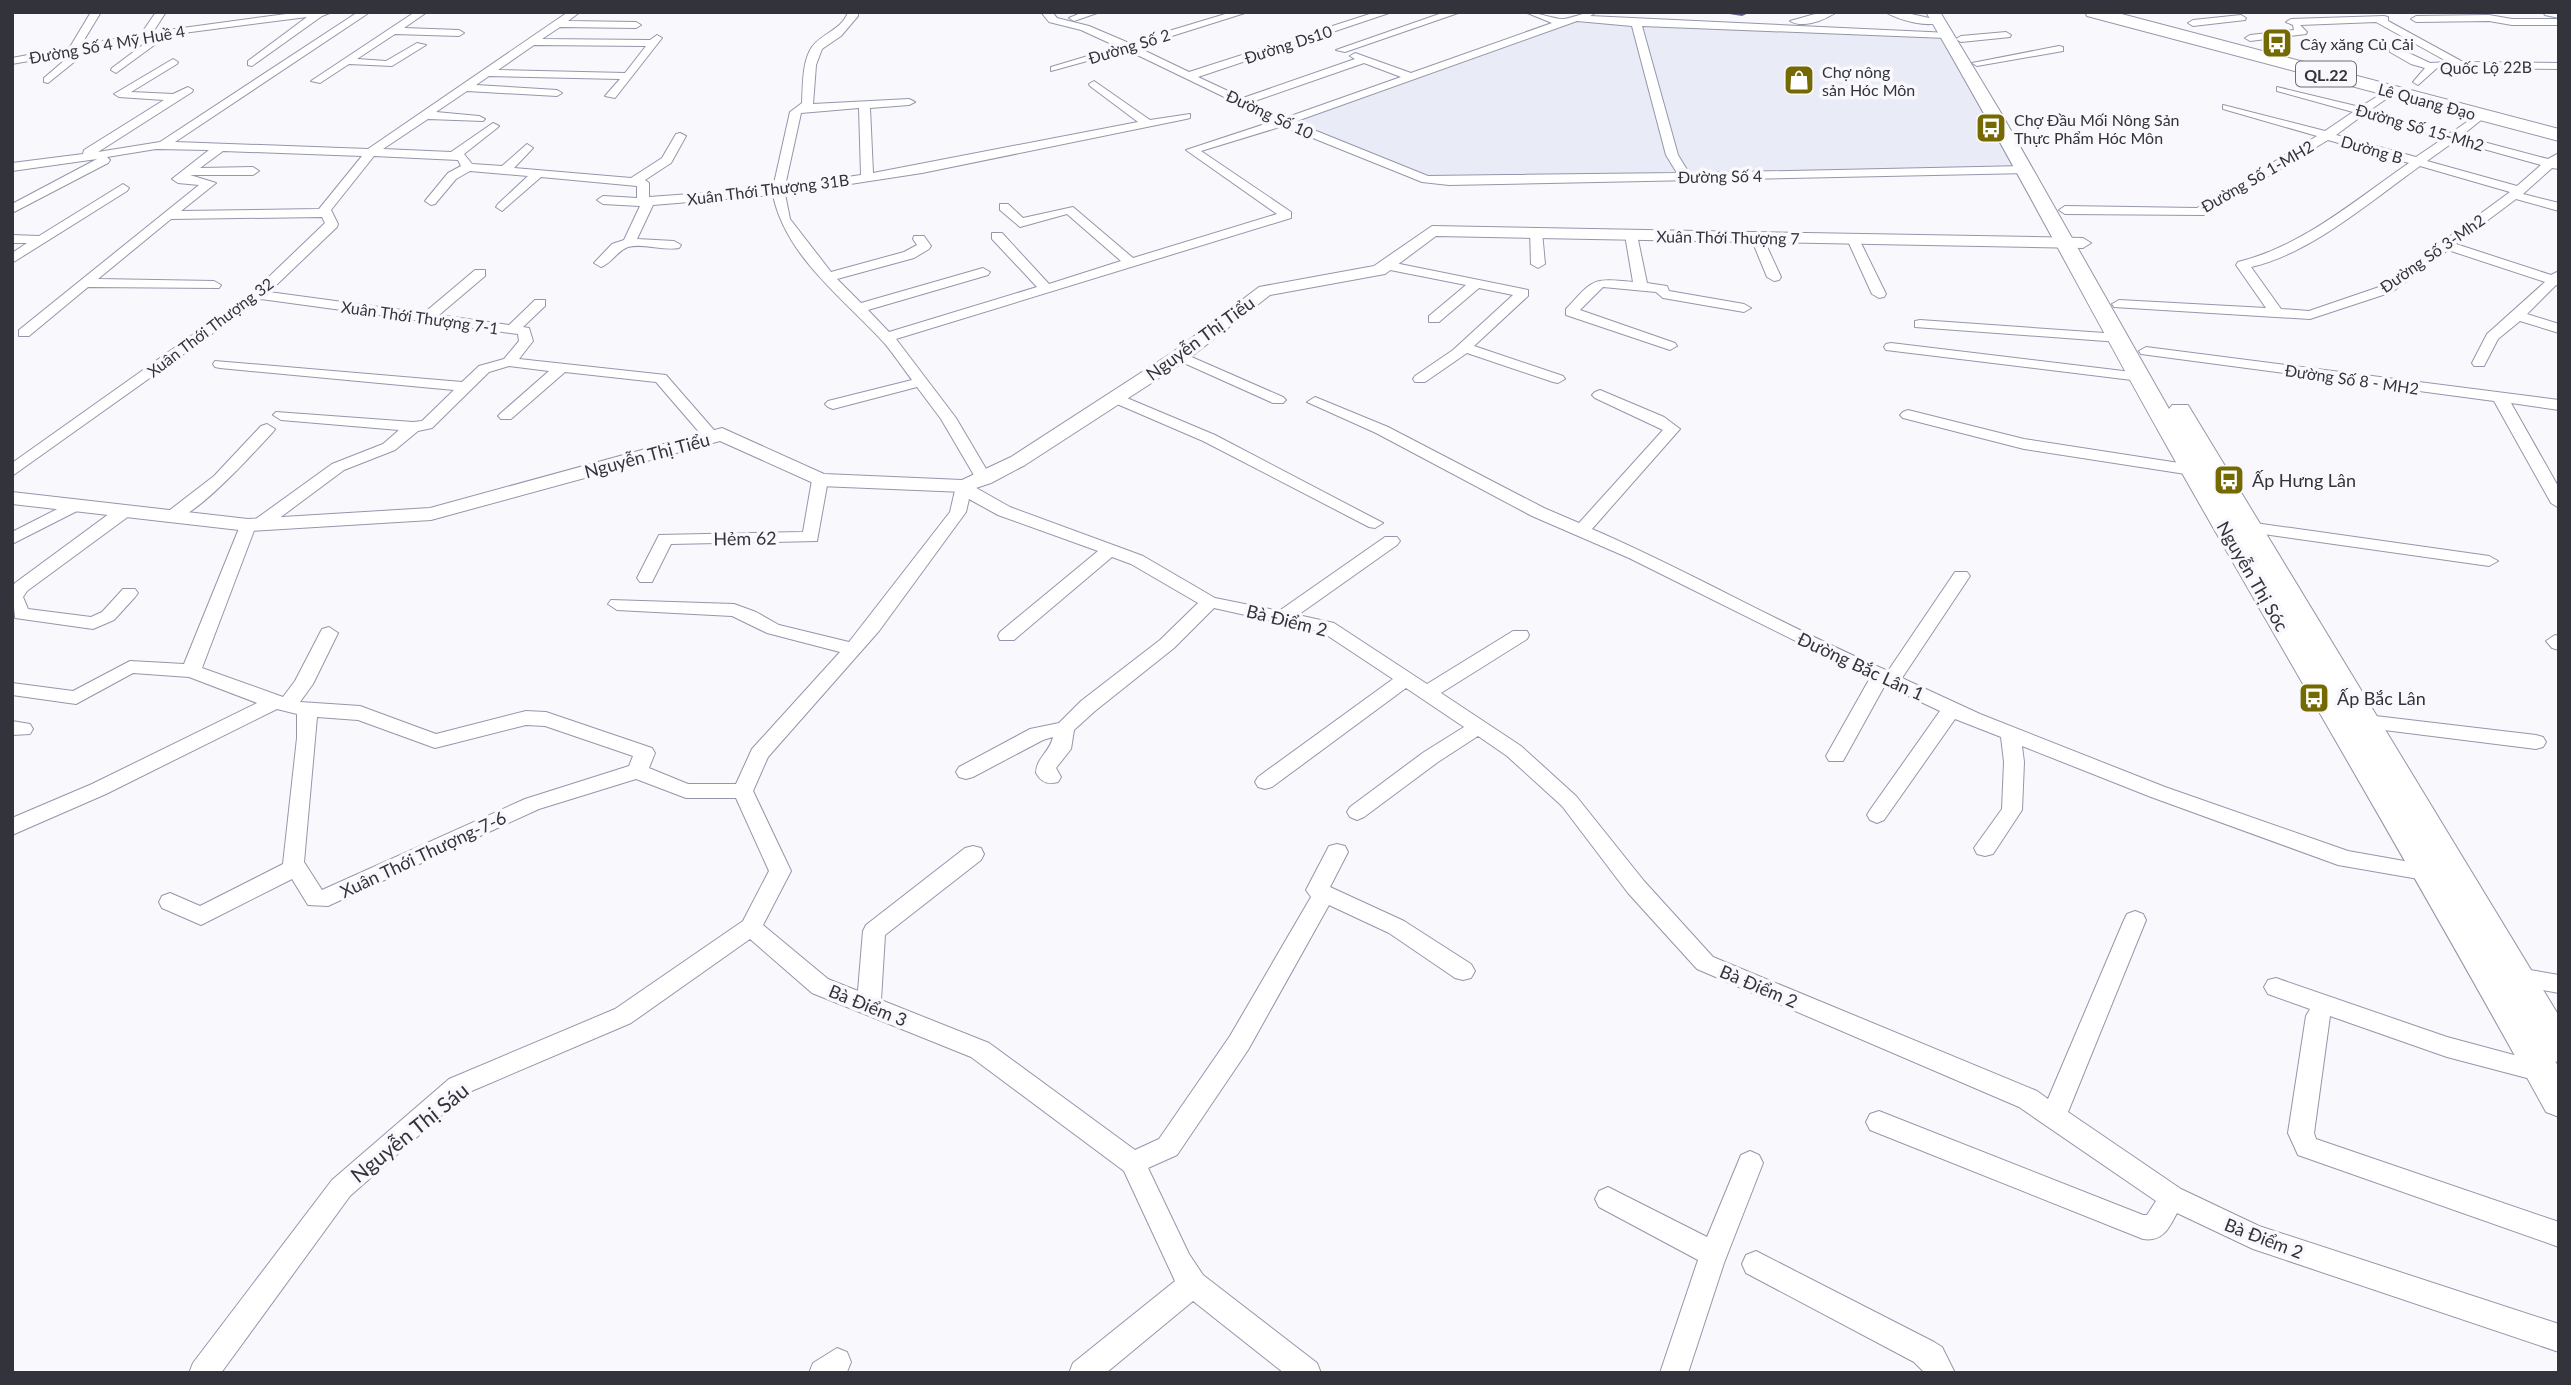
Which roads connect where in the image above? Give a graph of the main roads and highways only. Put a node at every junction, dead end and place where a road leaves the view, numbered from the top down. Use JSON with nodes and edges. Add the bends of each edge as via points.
{"nodes":[{"id":1,"x":2093,"y":12,"type":"edge"},
{"id":2,"x":2108,"y":12,"type":"edge"},
{"id":3,"x":2130,"y":12,"type":"edge"},
{"id":4,"x":2151,"y":12,"type":"edge"},
{"id":5,"x":1946,"y":27,"type":"edge"},
{"id":6,"x":2559,"y":118,"type":"edge"},
{"id":7,"x":2559,"y":131,"type":"edge"},
{"id":8,"x":2074,"y":243,"type":"junction"},
{"id":9,"x":2281,"y":604,"type":"junction"},
{"id":10,"x":2559,"y":1048,"type":"edge"},
{"id":11,"x":2559,"y":1101,"type":"edge"}],
"edges":[{"from":1,"to":7,"type":"highway","name":"Lê Quang Đạo","number":"QL.22","via":[[2481,115]]},
{"from":2,"to":7,"type":"highway","name":"Lê Quang Đạo","number":"QL.22"},
{"from":3,"to":7,"type":"highway","name":"Lê Quang Đạo","number":"QL.22"},
{"from":4,"to":6,"type":"highway","name":"Lê Quang Đạo","number":"QL.22"},
{"from":5,"to":8,"type":"main road","name":"Nguyễn Thị Sóc","via":[[2025,170]]},
{"from":5,"to":8,"type":"main road","name":"Nguyễn Thị Sóc","via":[[2011,114],[2065,210]]},
{"from":8,"to":9,"type":"main road","name":"Nguyễn Thị Sóc","via":[[2119,338],[2192,470]]},
{"from":8,"to":9,"type":"main road","name":"Nguyễn Thị Sóc","via":[[2119,304],[2248,527]]},
{"from":9,"to":10,"type":"main road","name":"Nguyễn Thị Sóc","via":[[2367,722]]},
{"from":9,"to":11,"type":"main road","name":"Nguyễn Thị Sóc"}]}
